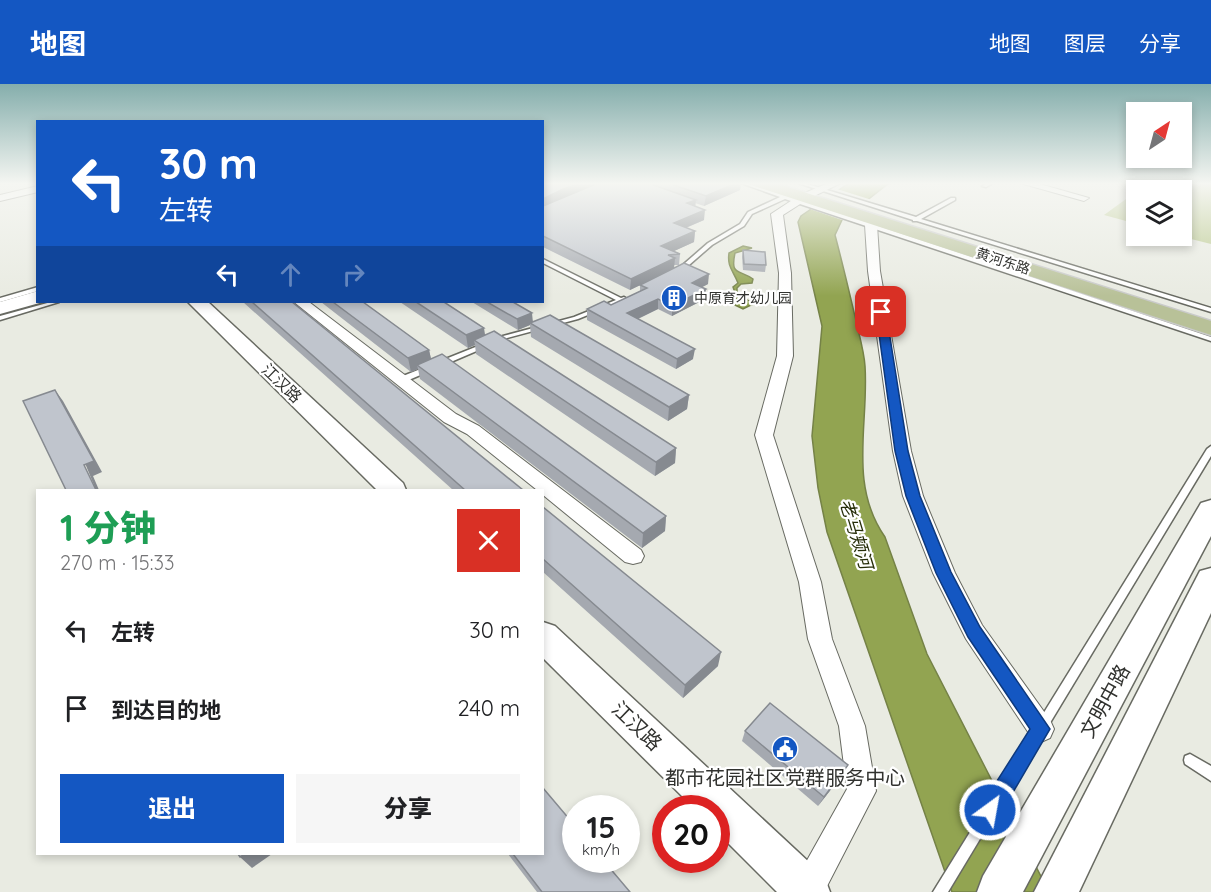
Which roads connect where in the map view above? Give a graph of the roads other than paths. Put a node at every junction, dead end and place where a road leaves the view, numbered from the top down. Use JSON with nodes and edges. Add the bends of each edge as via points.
{"nodes":[{"id":1,"x":745,"y":221,"type":"edge"},
{"id":2,"x":778,"y":221,"type":"edge"},
{"id":3,"x":870,"y":221,"type":"edge"},
{"id":4,"x":880,"y":221,"type":"edge"},
{"id":5,"x":881,"y":221,"type":"edge"},
{"id":6,"x":911,"y":221,"type":"edge"},
{"id":7,"x":914,"y":221,"type":"junction"},
{"id":8,"x":544,"y":262,"type":"edge"},
{"id":9,"x":674,"y":275,"type":"edge"},
{"id":10,"x":36,"y":290,"type":"edge"},
{"id":11,"x":632,"y":295,"type":"edge"},
{"id":12,"x":36,"y":298,"type":"edge"},
{"id":13,"x":0,"y":300,"type":"edge"},
{"id":14,"x":621,"y":300,"type":"junction"},
{"id":15,"x":52,"y":303,"type":"edge"},
{"id":16,"x":198,"y":303,"type":"edge"},
{"id":17,"x":302,"y":303,"type":"edge"},
{"id":18,"x":0,"y":308,"type":"edge"},
{"id":19,"x":1211,"y":310,"type":"edge"},
{"id":20,"x":0,"y":318,"type":"edge"},
{"id":21,"x":1211,"y":318,"type":"edge"},
{"id":22,"x":1211,"y":328,"type":"edge"},
{"id":23,"x":1211,"y":339,"type":"edge"},
{"id":24,"x":401,"y":380,"type":"junction"},
{"id":25,"x":1211,"y":449,"type":"edge"},
{"id":26,"x":392,"y":489,"type":"edge"},
{"id":27,"x":1211,"y":510,"type":"edge"},
{"id":28,"x":633,"y":556,"type":"dead end"},
{"id":29,"x":1211,"y":580,"type":"edge"},
{"id":30,"x":544,"y":637,"type":"edge"},
{"id":31,"x":1041,"y":729,"type":"junction"},
{"id":32,"x":1190,"y":760,"type":"dead end"},
{"id":33,"x":1211,"y":774,"type":"edge"},
{"id":34,"x":808,"y":891,"type":"edge"},
{"id":35,"x":940,"y":892,"type":"edge"},
{"id":36,"x":999,"y":892,"type":"edge"},
{"id":37,"x":1056,"y":892,"type":"edge"}],
"edges":[{"from":1,"to":9,"type":"lane"},
{"from":2,"to":34,"type":"street","via":[[785,273],[785,356],[764,435],[810,582],[820,639],[852,726],[862,791]]},
{"from":3,"to":31,"type":"street","via":[[874,271],[902,451],[913,496],[944,573],[974,632]]},
{"from":4,"to":23,"type":"lane"},
{"from":5,"to":22,"type":"main road","name":"黄河东路"},
{"from":6,"to":7,"type":"main road","name":"黄河东路"},
{"from":7,"to":19,"type":"lane"},
{"from":7,"to":21,"type":"main road","name":"黄河东路"},
{"from":8,"to":14,"type":"lane"},
{"from":10,"to":13,"type":"lane"},
{"from":11,"to":14,"type":"lane"},
{"from":12,"to":18,"type":"street"},
{"from":14,"to":24,"type":"lane","via":[[576,318],[505,337]]},
{"from":15,"to":20,"type":"lane"},
{"from":16,"to":26,"type":"street","name":"江汉路"},
{"from":17,"to":24,"type":"street"},
{"from":24,"to":28,"type":"street","via":[[450,418],[473,430]]},
{"from":25,"to":31,"type":"lane"},
{"from":27,"to":36,"type":"street","name":"文明中路"},
{"from":29,"to":37,"type":"street"},
{"from":30,"to":34,"type":"street","name":"江汉路"},
{"from":31,"to":35,"type":"lane"},
{"from":32,"to":33,"type":"lane"}]}
